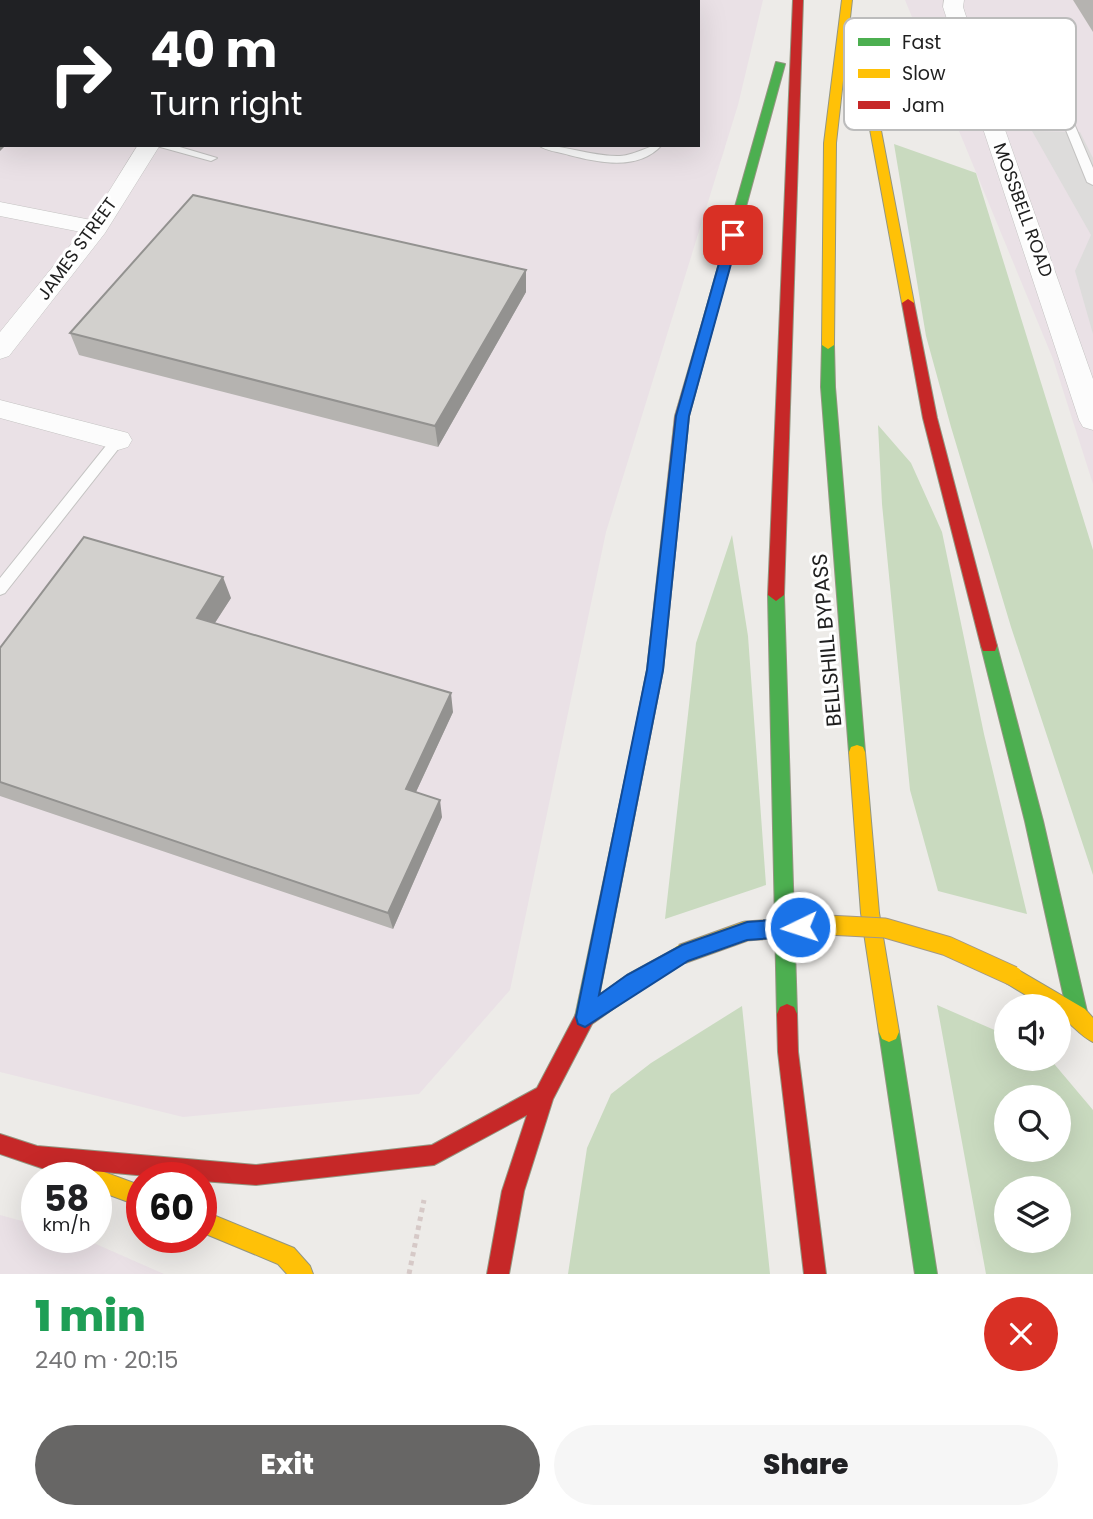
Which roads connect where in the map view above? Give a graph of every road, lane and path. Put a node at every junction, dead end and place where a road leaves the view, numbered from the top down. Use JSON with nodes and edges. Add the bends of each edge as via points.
{"nodes":[{"id":1,"x":849,"y":0,"type":"edge"},
{"id":2,"x":954,"y":0,"type":"edge"},
{"id":3,"x":798,"y":1,"type":"edge"},
{"id":4,"x":847,"y":18,"type":"edge"},
{"id":5,"x":852,"y":18,"type":"edge"},
{"id":6,"x":957,"y":18,"type":"edge"},
{"id":7,"x":844,"y":38,"type":"edge"},
{"id":8,"x":874,"y":130,"type":"edge"},
{"id":9,"x":994,"y":130,"type":"edge"},
{"id":10,"x":1071,"y":130,"type":"edge"},
{"id":11,"x":148,"y":147,"type":"edge"},
{"id":12,"x":166,"y":147,"type":"edge"},
{"id":13,"x":555,"y":147,"type":"edge"},
{"id":14,"x":655,"y":147,"type":"edge"},
{"id":15,"x":211,"y":158,"type":"dead end"},
{"id":16,"x":1093,"y":182,"type":"edge"},
{"id":17,"x":0,"y":209,"type":"edge"},
{"id":18,"x":97,"y":228,"type":"junction"},
{"id":19,"x":0,"y":350,"type":"edge"},
{"id":20,"x":0,"y":410,"type":"edge"},
{"id":21,"x":1093,"y":420,"type":"edge"},
{"id":22,"x":118,"y":440,"type":"joint"},
{"id":23,"x":0,"y":589,"type":"edge"},
{"id":24,"x":1078,"y":1016,"type":"junction"},
{"id":25,"x":585,"y":1017,"type":"junction"},
{"id":26,"x":1093,"y":1032,"type":"edge"},
{"id":27,"x":544,"y":1094,"type":"junction"},
{"id":28,"x":0,"y":1144,"type":"edge"},
{"id":29,"x":434,"y":1155,"type":"junction"},
{"id":30,"x":39,"y":1156,"type":"junction"},
{"id":31,"x":54,"y":1162,"type":"edge"},
{"id":32,"x":217,"y":1227,"type":"edge"},
{"id":33,"x":302,"y":1274,"type":"edge"},
{"id":34,"x":409,"y":1274,"type":"edge"},
{"id":35,"x":499,"y":1274,"type":"edge"},
{"id":36,"x":815,"y":1274,"type":"edge"},
{"id":37,"x":926,"y":1274,"type":"edge"}],
"edges":[{"from":1,"to":4,"type":"main road","name":"BELLSHILL BYPASS"},
{"from":1,"to":5,"type":"main road"},
{"from":2,"to":6,"type":"street","name":"MOSSBELL ROAD"},
{"from":3,"to":25,"type":"main road","via":[[682,416],[655,670]]},
{"from":3,"to":36,"type":"main road","name":"BELLSHILL BYPASS","via":[[775,615],[788,1052]]},
{"from":7,"to":37,"type":"main road","name":"BELLSHILL BYPASS","via":[[830,143],[828,387],[870,913]]},
{"from":8,"to":24,"type":"main road","via":[[930,418],[1024,781]]},
{"from":9,"to":21,"type":"street","name":"MOSSBELL ROAD"},
{"from":10,"to":16,"type":"lane"},
{"from":11,"to":18,"type":"street","name":"JAMES STREET"},
{"from":12,"to":15,"type":"lane"},
{"from":13,"to":14,"type":"lane","via":[[625,159],[650,153]]},
{"from":17,"to":18,"type":"street"},
{"from":18,"to":19,"type":"street","name":"JAMES STREET"},
{"from":20,"to":22,"type":"street"},
{"from":22,"to":23,"type":"lane"},
{"from":24,"to":25,"type":"main road","bridge":true,"via":[[1013,976],[947,946],[885,928],[827,925],[747,931],[682,954]]},
{"from":24,"to":26,"type":"main road"},
{"from":25,"to":27,"type":"main road"},
{"from":27,"to":29,"type":"main road"},
{"from":27,"to":35,"type":"main road","via":[[513,1191]]},
{"from":28,"to":30,"type":"main road"},
{"from":29,"to":30,"type":"main road","via":[[256,1175]]},
{"from":29,"to":34,"type":"path"},
{"from":30,"to":31,"type":"main road"},
{"from":32,"to":33,"type":"main road","via":[[286,1255]]}]}
